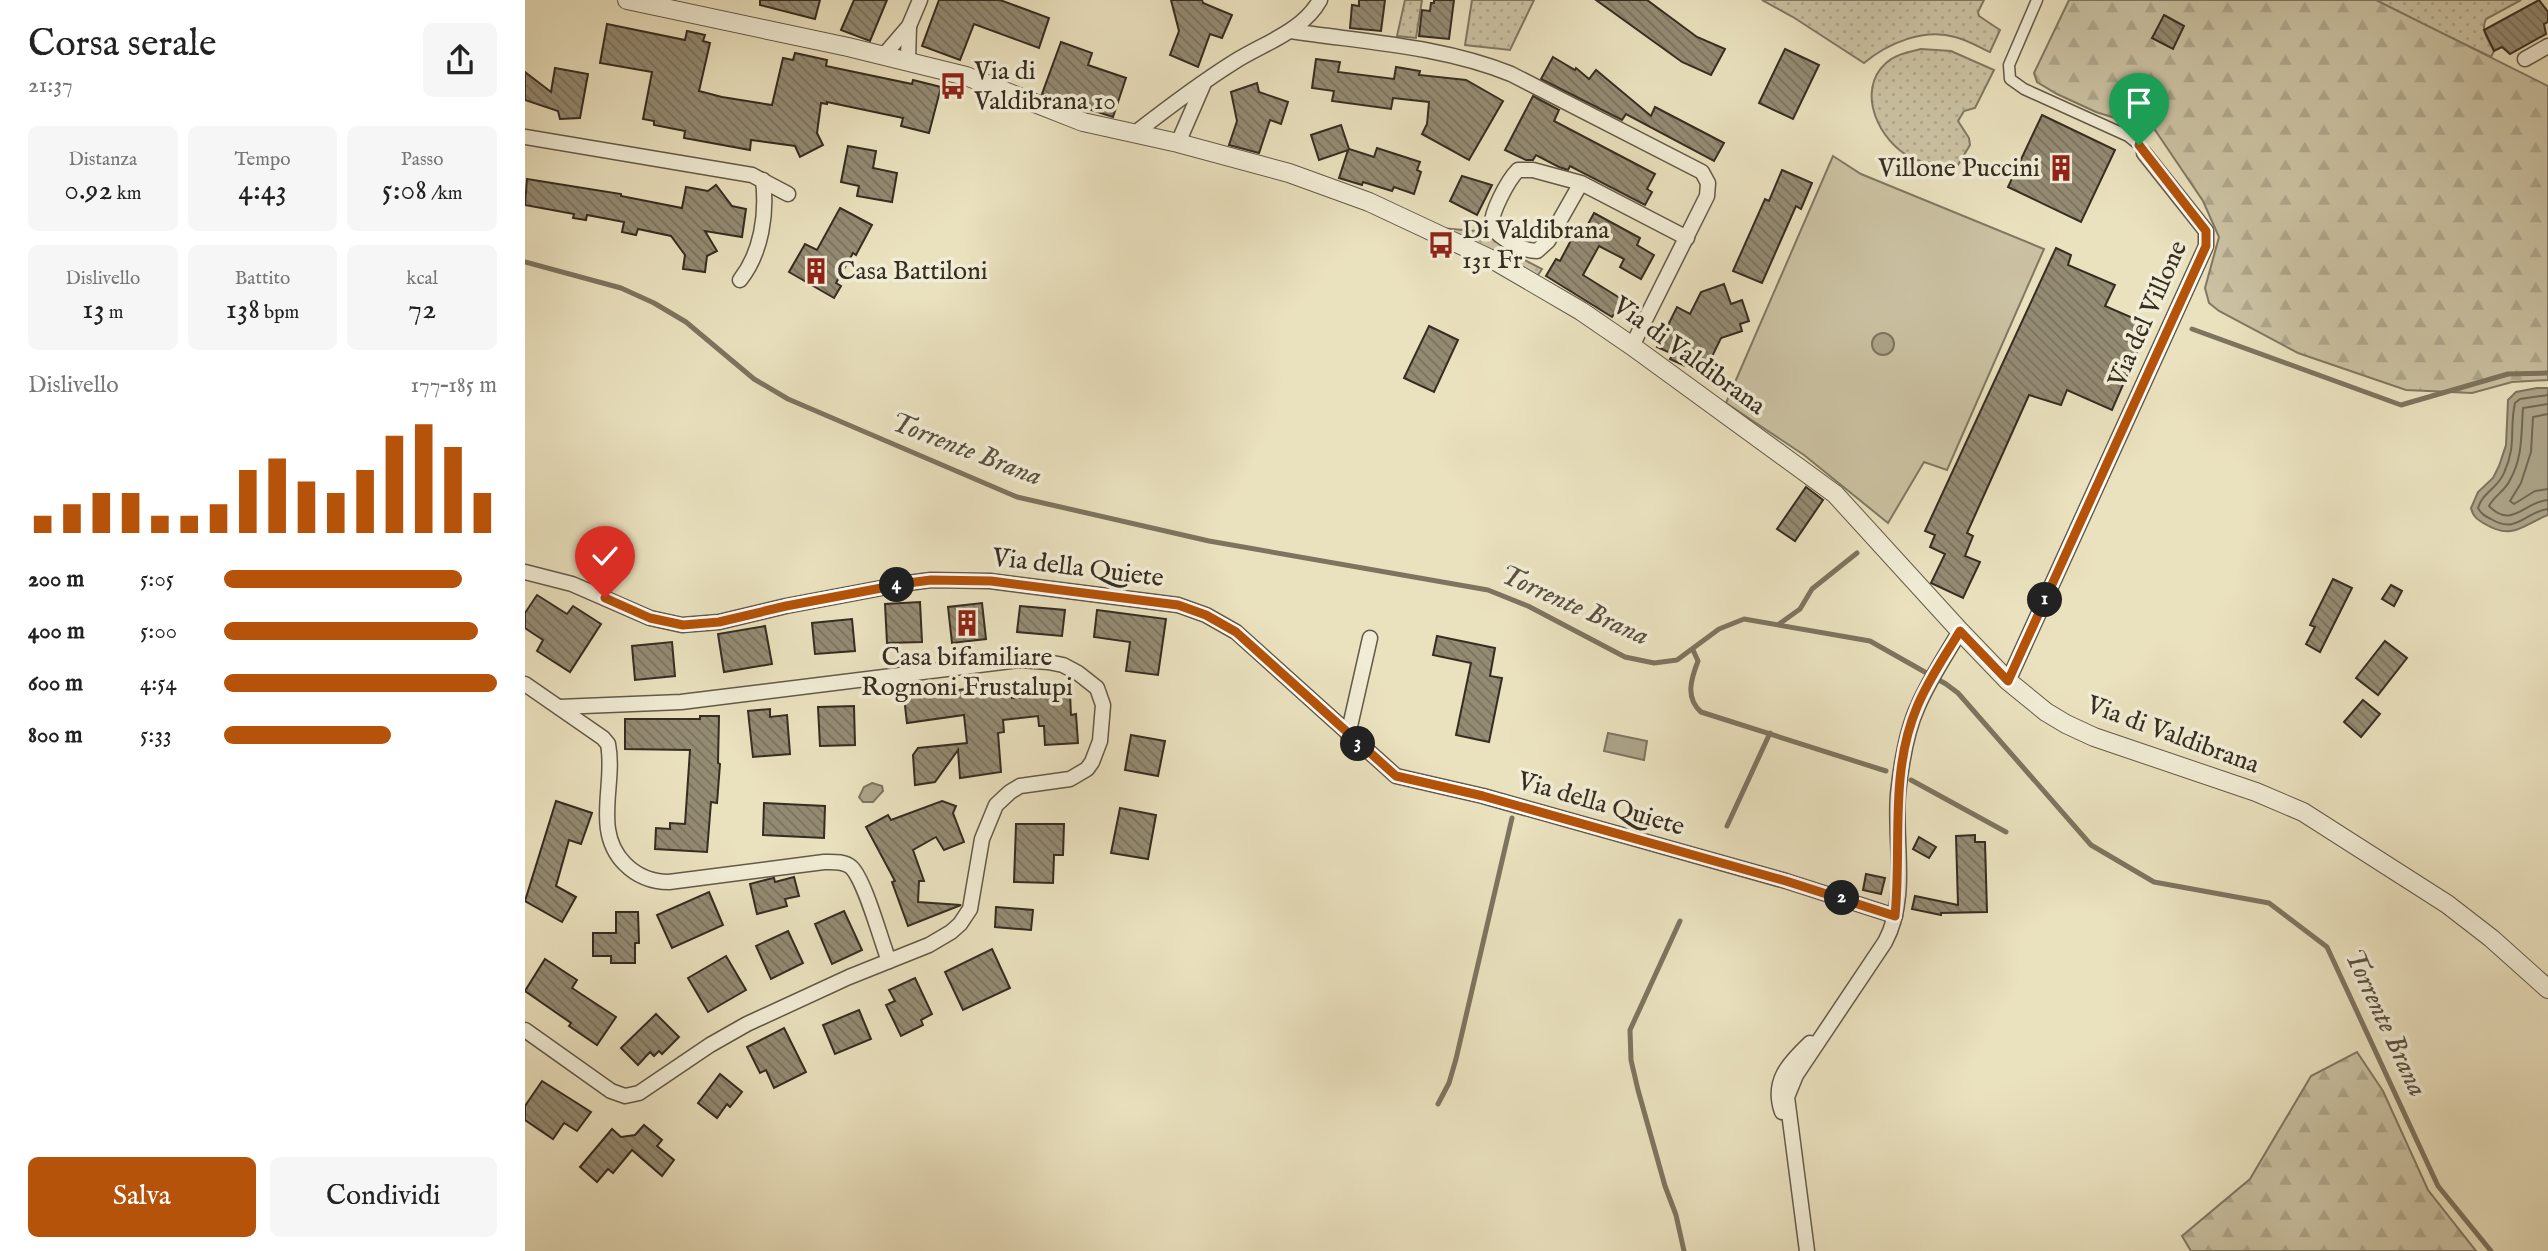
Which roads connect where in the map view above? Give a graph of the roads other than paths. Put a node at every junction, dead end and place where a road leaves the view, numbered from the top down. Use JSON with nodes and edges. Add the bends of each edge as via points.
{"nodes":[{"id":1,"x":627,"y":0,"type":"edge"},
{"id":2,"x":920,"y":0,"type":"edge"},
{"id":3,"x":1320,"y":0,"type":"edge"},
{"id":4,"x":2038,"y":0,"type":"edge"},
{"id":5,"x":909,"y":26,"type":"junction"},
{"id":6,"x":1291,"y":31,"type":"junction"},
{"id":7,"x":2548,"y":46,"type":"edge"},
{"id":8,"x":884,"y":55,"type":"junction"},
{"id":9,"x":2525,"y":59,"type":"dead end"},
{"id":10,"x":908,"y":61,"type":"junction"},
{"id":11,"x":1205,"y":81,"type":"junction"},
{"id":12,"x":1134,"y":134,"type":"junction"},
{"id":13,"x":525,"y":137,"type":"edge"},
{"id":14,"x":1178,"y":143,"type":"junction"},
{"id":15,"x":2144,"y":153,"type":"joint"},
{"id":16,"x":763,"y":180,"type":"junction"},
{"id":17,"x":1581,"y":183,"type":"junction"},
{"id":18,"x":788,"y":194,"type":"dead end"},
{"id":19,"x":1687,"y":238,"type":"junction"},
{"id":20,"x":740,"y":280,"type":"dead end"},
{"id":21,"x":1632,"y":346,"type":"junction"},
{"id":22,"x":525,"y":572,"type":"edge"},
{"id":23,"x":1960,"y":631,"type":"junction"},
{"id":24,"x":1370,"y":638,"type":"dead end"},
{"id":25,"x":2008,"y":681,"type":"junction"},
{"id":26,"x":525,"y":684,"type":"edge"},
{"id":27,"x":559,"y":706,"type":"junction"},
{"id":28,"x":1348,"y":735,"type":"junction"},
{"id":29,"x":1895,"y":916,"type":"junction"},
{"id":30,"x":889,"y":961,"type":"junction"},
{"id":31,"x":2548,"y":989,"type":"edge"},
{"id":32,"x":525,"y":1030,"type":"edge"},
{"id":33,"x":1807,"y":1251,"type":"edge"}],
"edges":[{"from":1,"to":8,"type":"street","name":"Via di Valdibrana"},
{"from":2,"to":5,"type":"street"},
{"from":3,"to":6,"type":"street"},
{"from":4,"to":15,"type":"street","via":[[2009,65],[2010,79],[2128,136]]},
{"from":5,"to":8,"type":"street"},
{"from":5,"to":10,"type":"street"},
{"from":6,"to":11,"type":"street"},
{"from":6,"to":19,"type":"street","via":[[1448,54],[1486,64],[1696,169],[1706,177],[1709,190]]},
{"from":7,"to":9,"type":"street"},
{"from":8,"to":10,"type":"street","name":"Via di Valdibrana"},
{"from":10,"to":12,"type":"street","name":"Via di Valdibrana","via":[[966,76],[1083,122]]},
{"from":11,"to":12,"type":"street"},
{"from":11,"to":14,"type":"street"},
{"from":12,"to":14,"type":"street","name":"Via di Valdibrana"},
{"from":13,"to":16,"type":"street"},
{"from":14,"to":21,"type":"street","name":"Via di Valdibrana","via":[[1311,181],[1407,219],[1509,268]]},
{"from":15,"to":25,"type":"street","name":"Via del Villone","via":[[2206,231],[2206,246]]},
{"from":16,"to":18,"type":"street"},
{"from":16,"to":20,"type":"street","via":[[764,220],[752,261]]},
{"from":17,"to":17,"type":"street","via":[[1518,170],[1493,214],[1492,228],[1537,251],[1548,241]]},
{"from":17,"to":19,"type":"street"},
{"from":19,"to":21,"type":"street"},
{"from":21,"to":23,"type":"street","name":"Via di Valdibrana","via":[[1835,494]]},
{"from":22,"to":28,"type":"street","name":"Via della Quiete","via":[[572,584],[650,618],[683,625],[931,580],[991,581],[1170,604],[1194,609],[1236,632]]},
{"from":23,"to":25,"type":"street","name":"Via di Valdibrana"},
{"from":23,"to":29,"type":"street","via":[[1911,723],[1898,806]]},
{"from":24,"to":28,"type":"street"},
{"from":25,"to":31,"type":"street","name":"Via di Valdibrana","via":[[2080,732],[2303,812],[2447,904]]},
{"from":26,"to":27,"type":"street"},
{"from":27,"to":30,"type":"street","via":[[608,744],[607,828],[617,854],[632,871],[669,882],[845,863],[860,882]]},
{"from":27,"to":30,"type":"street","via":[[681,702],[1020,660],[1063,665],[1090,681],[1101,697],[1103,715],[1092,762],[1075,778],[1029,784],[1002,798],[982,839],[967,916],[941,939]]},
{"from":28,"to":29,"type":"street","name":"Via della Quiete","via":[[1396,776],[1786,881]]},
{"from":29,"to":33,"type":"street","via":[[1885,942],[1829,1025],[1793,1059],[1780,1080],[1778,1101],[1789,1125]]},
{"from":30,"to":32,"type":"street","via":[[747,1024],[632,1095],[611,1091]]}]}
